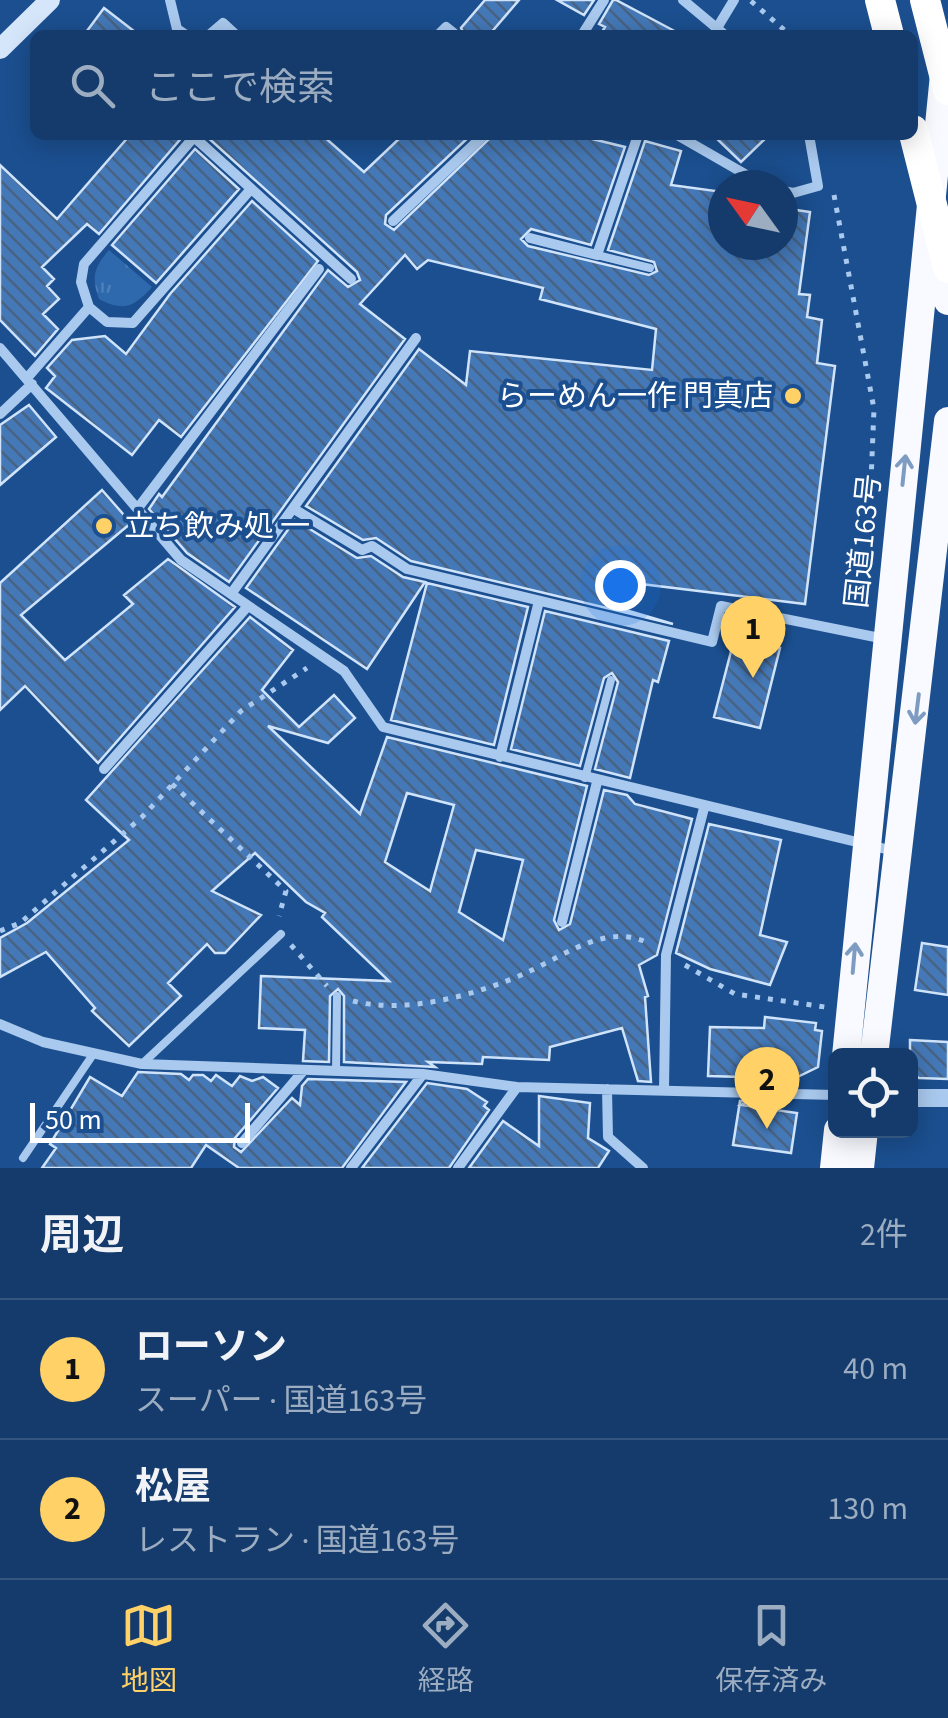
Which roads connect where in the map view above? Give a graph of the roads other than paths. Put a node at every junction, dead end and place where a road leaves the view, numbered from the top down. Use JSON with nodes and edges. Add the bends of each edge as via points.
{"nodes":[{"id":1,"x":50,"y":0,"type":"edge"},
{"id":2,"x":170,"y":0,"type":"edge"},
{"id":3,"x":604,"y":0,"type":"edge"},
{"id":4,"x":683,"y":0,"type":"edge"},
{"id":5,"x":734,"y":0,"type":"edge"},
{"id":6,"x":872,"y":0,"type":"edge"},
{"id":7,"x":880,"y":0,"type":"edge"},
{"id":8,"x":925,"y":0,"type":"edge"},
{"id":9,"x":933,"y":0,"type":"edge"},
{"id":10,"x":179,"y":30,"type":"edge"},
{"id":11,"x":585,"y":30,"type":"edge"},
{"id":12,"x":719,"y":30,"type":"edge"},
{"id":13,"x":722,"y":30,"type":"edge"},
{"id":14,"x":880,"y":30,"type":"edge"},
{"id":15,"x":888,"y":30,"type":"edge"},
{"id":16,"x":948,"y":34,"type":"edge"},
{"id":17,"x":0,"y":49,"type":"edge"},
{"id":18,"x":948,"y":58,"type":"edge"},
{"id":19,"x":948,"y":90,"type":"edge"},
{"id":20,"x":191,"y":140,"type":"edge"},
{"id":21,"x":198,"y":140,"type":"edge"},
{"id":22,"x":479,"y":140,"type":"edge"},
{"id":23,"x":636,"y":140,"type":"edge"},
{"id":24,"x":686,"y":140,"type":"edge"},
{"id":25,"x":809,"y":140,"type":"edge"},
{"id":26,"x":907,"y":140,"type":"edge"},
{"id":27,"x":916,"y":140,"type":"edge"},
{"id":28,"x":738,"y":170,"type":"edge"},
{"id":29,"x":252,"y":189,"type":"junction"},
{"id":30,"x":798,"y":193,"type":"edge"},
{"id":31,"x":392,"y":221,"type":"dead end"},
{"id":32,"x":530,"y":238,"type":"dead end"},
{"id":33,"x":597,"y":255,"type":"junction"},
{"id":34,"x":650,"y":268,"type":"dead end"},
{"id":35,"x":948,"y":268,"type":"edge"},
{"id":36,"x":319,"y":269,"type":"dead end"},
{"id":37,"x":351,"y":280,"type":"dead end"},
{"id":38,"x":948,"y":300,"type":"edge"},
{"id":39,"x":89,"y":307,"type":"junction"},
{"id":40,"x":416,"y":338,"type":"dead end"},
{"id":41,"x":0,"y":348,"type":"edge"},
{"id":42,"x":30,"y":381,"type":"junction"},
{"id":43,"x":0,"y":414,"type":"edge"},
{"id":44,"x":948,"y":421,"type":"edge"},
{"id":45,"x":138,"y":508,"type":"junction"},
{"id":46,"x":294,"y":510,"type":"junction"},
{"id":47,"x":900,"y":513,"type":"junction"},
{"id":48,"x":944,"y":523,"type":"edge"},
{"id":49,"x":231,"y":594,"type":"junction"},
{"id":50,"x":540,"y":600,"type":"junction"},
{"id":51,"x":248,"y":606,"type":"junction"},
{"id":52,"x":886,"y":640,"type":"junction"},
{"id":53,"x":611,"y":680,"type":"dead end"},
{"id":54,"x":500,"y":757,"type":"junction"},
{"id":55,"x":104,"y":769,"type":"dead end"},
{"id":56,"x":585,"y":778,"type":"junction"},
{"id":57,"x":597,"y":782,"type":"junction"},
{"id":58,"x":704,"y":808,"type":"junction"},
{"id":59,"x":863,"y":845,"type":"junction"},
{"id":60,"x":900,"y":853,"type":"junction"},
{"id":61,"x":562,"y":922,"type":"dead end"},
{"id":62,"x":281,"y":934,"type":"road end"},
{"id":63,"x":337,"y":996,"type":"road end"},
{"id":64,"x":0,"y":1024,"type":"edge"},
{"id":65,"x":847,"y":1048,"type":"edge"},
{"id":66,"x":875,"y":1048,"type":"edge"},
{"id":67,"x":94,"y":1053,"type":"junction"},
{"id":68,"x":142,"y":1064,"type":"junction"},
{"id":69,"x":304,"y":1070,"type":"junction"},
{"id":70,"x":336,"y":1071,"type":"junction"},
{"id":71,"x":423,"y":1074,"type":"junction"},
{"id":72,"x":517,"y":1087,"type":"junction"},
{"id":73,"x":607,"y":1089,"type":"junction"},
{"id":74,"x":664,"y":1090,"type":"junction"},
{"id":75,"x":828,"y":1095,"type":"edge"},
{"id":76,"x":918,"y":1098,"type":"edge"},
{"id":77,"x":948,"y":1098,"type":"edge"},
{"id":78,"x":837,"y":1138,"type":"edge"},
{"id":79,"x":863,"y":1138,"type":"edge"},
{"id":80,"x":242,"y":1142,"type":"dead end"},
{"id":81,"x":23,"y":1158,"type":"dead end"},
{"id":82,"x":350,"y":1168,"type":"edge"},
{"id":83,"x":458,"y":1168,"type":"edge"},
{"id":84,"x":643,"y":1168,"type":"edge"},
{"id":85,"x":834,"y":1168,"type":"edge"},
{"id":86,"x":860,"y":1168,"type":"edge"}],
"edges":[{"from":1,"to":17,"type":"main road"},
{"from":2,"to":10,"type":"street"},
{"from":3,"to":11,"type":"street"},
{"from":4,"to":12,"type":"street"},
{"from":5,"to":13,"type":"street"},
{"from":6,"to":14,"type":"highway"},
{"from":7,"to":15,"type":"highway"},
{"from":8,"to":19,"type":"highway","bridge":true},
{"from":9,"to":18,"type":"highway"},
{"from":47,"to":16,"type":"highway","name":"国道163号","one_way":true},
{"from":20,"to":39,"type":"street","via":[[84,264],[81,282]]},
{"from":21,"to":29,"type":"street"},
{"from":22,"to":31,"type":"street"},
{"from":23,"to":33,"type":"street"},
{"from":24,"to":28,"type":"street"},
{"from":25,"to":30,"type":"street","via":[[818,186]]},
{"from":26,"to":38,"type":"highway","bridge":true},
{"from":27,"to":35,"type":"highway","bridge":true},
{"from":29,"to":37,"type":"street"},
{"from":29,"to":39,"type":"street","via":[[133,323],[107,322]]},
{"from":32,"to":33,"type":"street"},
{"from":33,"to":34,"type":"lane"},
{"from":36,"to":45,"type":"street"},
{"from":39,"to":42,"type":"street"},
{"from":40,"to":46,"type":"street"},
{"from":41,"to":42,"type":"street"},
{"from":42,"to":43,"type":"street"},
{"from":42,"to":45,"type":"street"},
{"from":44,"to":48,"type":"highway"},
{"from":45,"to":49,"type":"street","via":[[182,560]]},
{"from":46,"to":49,"type":"street"},
{"from":46,"to":50,"type":"street","via":[[407,568]]},
{"from":47,"to":48,"type":"highway"},
{"from":47,"to":52,"type":"highway","name":"国道163号"},
{"from":48,"to":60,"type":"highway","one_way":true},
{"from":49,"to":51,"type":"street"},
{"from":50,"to":52,"type":"street","via":[[712,642],[721,606]]},
{"from":50,"to":54,"type":"street"},
{"from":51,"to":54,"type":"street","via":[[344,671],[383,728]]},
{"from":51,"to":55,"type":"street"},
{"from":52,"to":59,"type":"highway","name":"国道163号"},
{"from":53,"to":56,"type":"lane"},
{"from":54,"to":56,"type":"street"},
{"from":56,"to":57,"type":"street"},
{"from":57,"to":58,"type":"street"},
{"from":57,"to":61,"type":"street"},
{"from":58,"to":59,"type":"street"},
{"from":58,"to":74,"type":"street","via":[[666,955]]},
{"from":59,"to":60,"type":"street"},
{"from":65,"to":59,"type":"highway","name":"国道163号","one_way":true},
{"from":60,"to":66,"type":"highway"},
{"from":62,"to":68,"type":"lane"},
{"from":63,"to":70,"type":"lane"},
{"from":64,"to":67,"type":"street"},
{"from":67,"to":68,"type":"street"},
{"from":67,"to":81,"type":"lane"},
{"from":68,"to":69,"type":"street"},
{"from":69,"to":70,"type":"street"},
{"from":69,"to":80,"type":"street"},
{"from":70,"to":71,"type":"street"},
{"from":71,"to":72,"type":"street"},
{"from":71,"to":82,"type":"street"},
{"from":72,"to":73,"type":"street"},
{"from":72,"to":83,"type":"street"},
{"from":73,"to":74,"type":"street"},
{"from":73,"to":84,"type":"street","via":[[608,1138]]},
{"from":74,"to":75,"type":"street"},
{"from":76,"to":77,"type":"street"},
{"from":78,"to":85,"type":"highway"},
{"from":79,"to":86,"type":"highway"}]}
